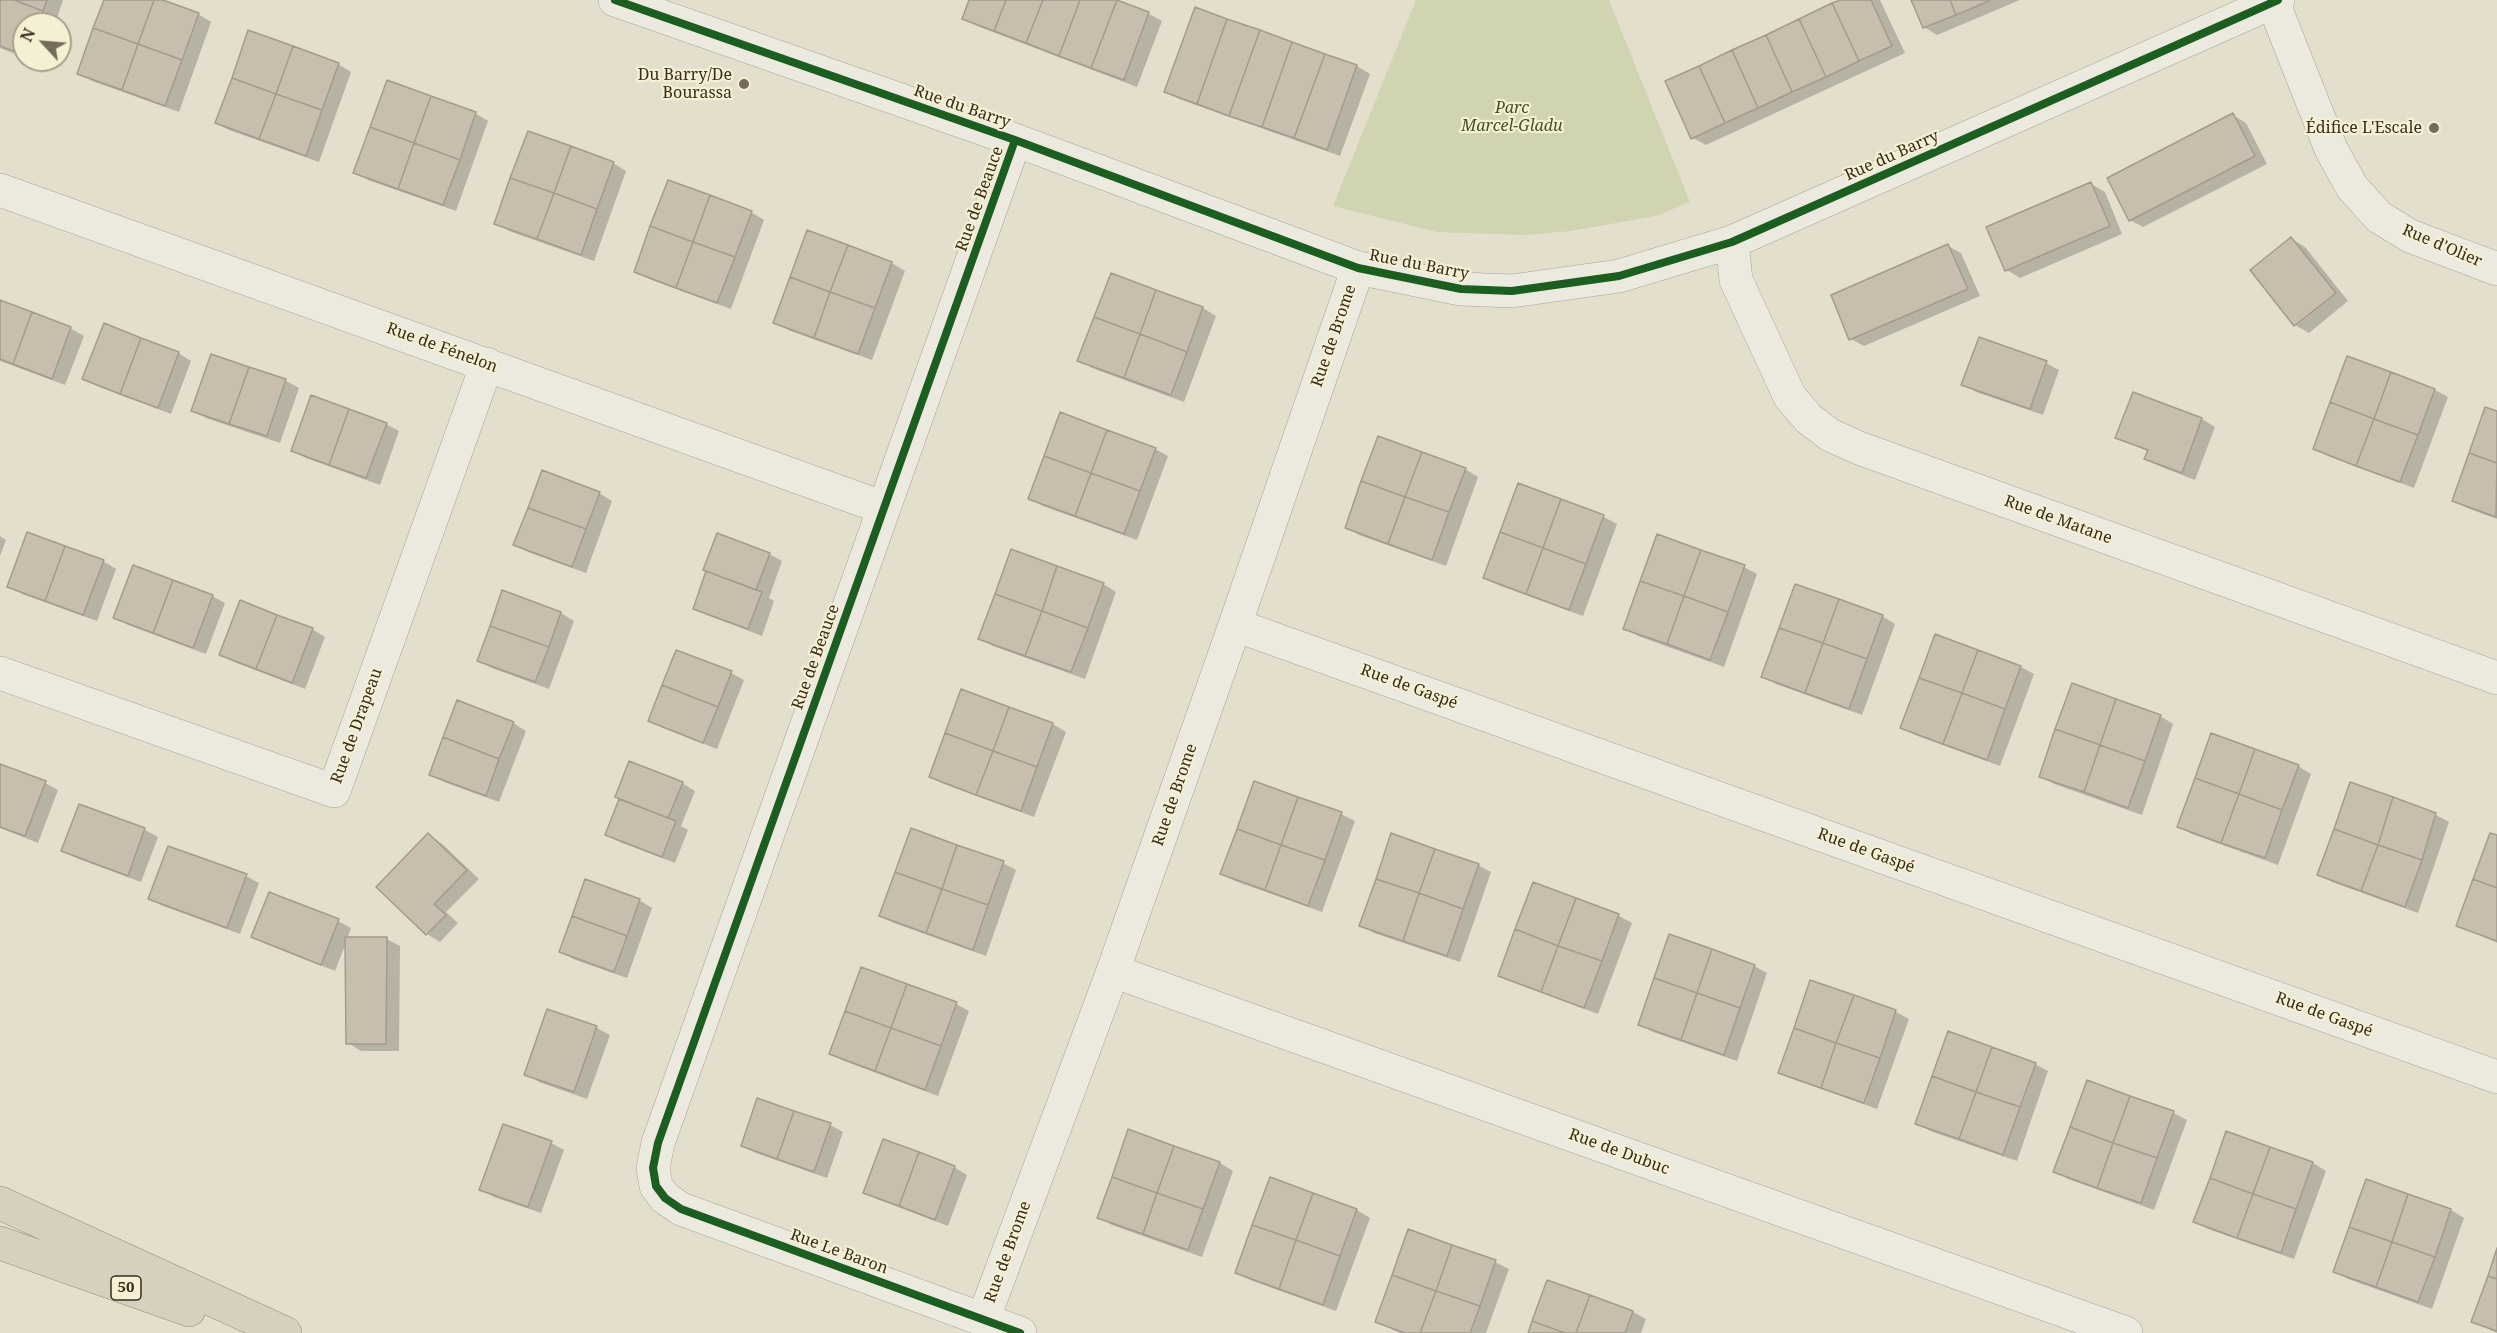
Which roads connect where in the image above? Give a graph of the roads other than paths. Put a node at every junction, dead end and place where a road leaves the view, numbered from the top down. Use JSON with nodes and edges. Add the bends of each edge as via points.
{"nodes":[{"id":1,"x":2276,"y":1,"type":"edge"},
{"id":2,"x":625,"y":2,"type":"edge"},
{"id":3,"x":1016,"y":140,"type":"junction"},
{"id":4,"x":0,"y":189,"type":"edge"},
{"id":5,"x":1732,"y":242,"type":"junction"},
{"id":6,"x":1358,"y":268,"type":"junction"},
{"id":7,"x":2497,"y":269,"type":"edge"},
{"id":8,"x":487,"y":364,"type":"junction"},
{"id":9,"x":884,"y":508,"type":"junction"},
{"id":10,"x":1235,"y":625,"type":"junction"},
{"id":11,"x":0,"y":673,"type":"edge"},
{"id":12,"x":2497,"y":678,"type":"edge"},
{"id":13,"x":1113,"y":971,"type":"junction"},
{"id":14,"x":2497,"y":1077,"type":"edge"},
{"id":15,"x":656,"y":1186,"type":"joint"},
{"id":16,"x":0,"y":1203,"type":"edge"},
{"id":17,"x":0,"y":1243,"type":"edge"},
{"id":18,"x":983,"y":1320,"type":"junction"},
{"id":19,"x":253,"y":1333,"type":"edge"},
{"id":20,"x":285,"y":1333,"type":"edge"},
{"id":21,"x":1020,"y":1333,"type":"edge"},
{"id":22,"x":2126,"y":1333,"type":"edge"}],
"edges":[{"from":1,"to":5,"type":"street","name":"Rue du Barry"},
{"from":1,"to":7,"type":"street","name":"Rue d'Olier","via":[[2331,149],[2352,187],[2379,216],[2410,236]]},
{"from":2,"to":3,"type":"street","name":"Rue du Barry"},
{"from":3,"to":6,"type":"street","name":"Rue du Barry"},
{"from":3,"to":9,"type":"street","name":"Rue de Beauce"},
{"from":4,"to":8,"type":"street","name":"Rue de Fénelon"},
{"from":5,"to":6,"type":"street","name":"Rue du Barry","via":[[1619,276],[1512,291],[1461,289]]},
{"from":5,"to":12,"type":"street","name":"Rue de Matane","via":[[1736,280],[1790,397],[1830,435]]},
{"from":6,"to":10,"type":"street","name":"Rue de Brome"},
{"from":8,"to":9,"type":"street","name":"Rue de Fénelon"},
{"from":8,"to":11,"type":"street","name":"Rue de Drapeau","via":[[334,791]]},
{"from":9,"to":15,"type":"street","name":"Rue de Beauce","via":[[658,1143],[653,1168]]},
{"from":10,"to":13,"type":"street","name":"Rue de Brome"},
{"from":10,"to":14,"type":"street","name":"Rue de Gaspé"},
{"from":13,"to":18,"type":"street","name":"Rue de Brome"},
{"from":13,"to":22,"type":"street","name":"Rue de Dubuc"},
{"from":15,"to":18,"type":"street","name":"Rue Le Baron","via":[[681,1209]]},
{"from":16,"to":20,"type":"highway"},
{"from":17,"to":19,"type":"highway","number":"50"},
{"from":18,"to":21,"type":"street","name":"Rue Le Baron"}]}
